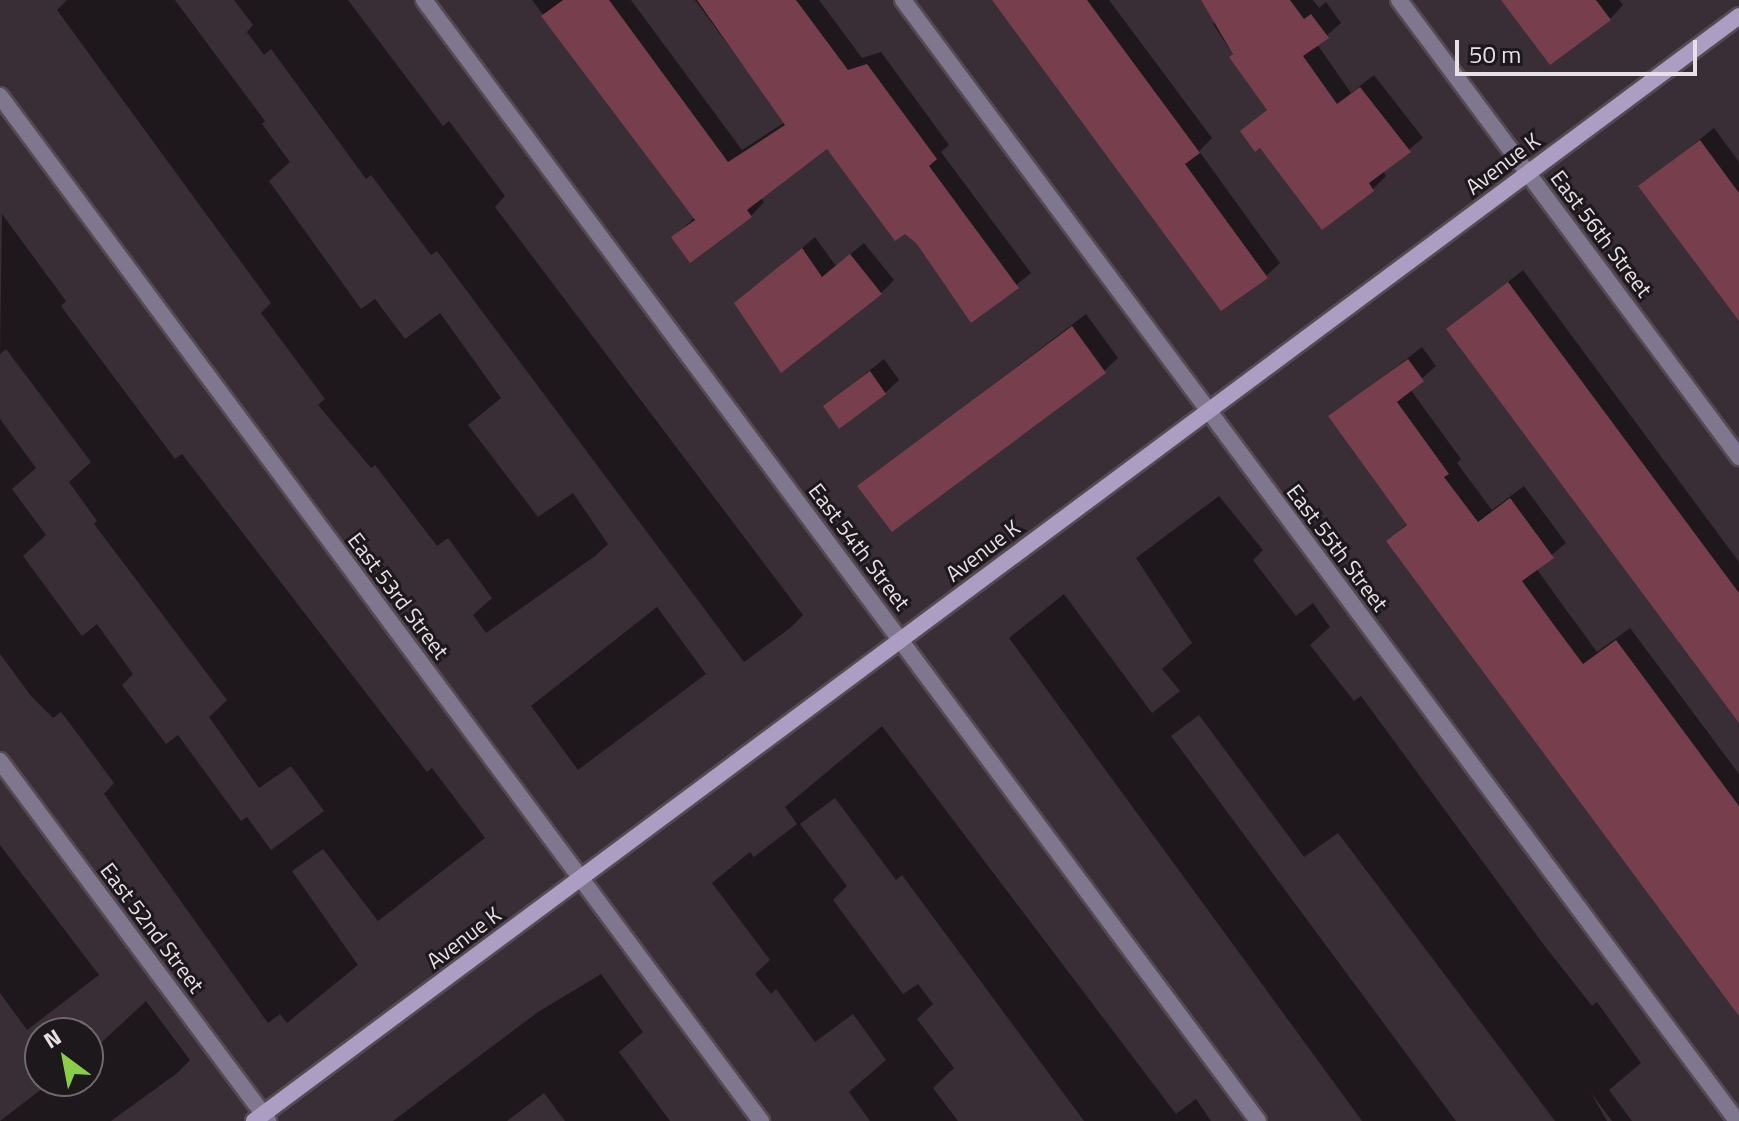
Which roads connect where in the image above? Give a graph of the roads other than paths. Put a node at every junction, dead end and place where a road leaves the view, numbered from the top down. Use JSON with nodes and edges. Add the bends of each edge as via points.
{"nodes":[{"id":1,"x":424,"y":0,"type":"edge"},
{"id":2,"x":903,"y":0,"type":"edge"},
{"id":3,"x":1399,"y":0,"type":"edge"},
{"id":4,"x":1739,"y":16,"type":"edge"},
{"id":5,"x":0,"y":96,"type":"edge"},
{"id":6,"x":1528,"y":173,"type":"junction"},
{"id":7,"x":1208,"y":410,"type":"junction"},
{"id":8,"x":1739,"y":457,"type":"edge"},
{"id":9,"x":900,"y":640,"type":"junction"},
{"id":10,"x":0,"y":761,"type":"edge"},
{"id":11,"x":581,"y":879,"type":"junction"},
{"id":12,"x":262,"y":1119,"type":"edge"},
{"id":13,"x":761,"y":1121,"type":"edge"},
{"id":14,"x":1258,"y":1121,"type":"edge"},
{"id":15,"x":1737,"y":1121,"type":"edge"}],
"edges":[{"from":1,"to":9,"type":"street","name":"East 54th Street"},
{"from":2,"to":7,"type":"street","name":"East 55th Street"},
{"from":3,"to":6,"type":"street","name":"East 56th Street"},
{"from":4,"to":6,"type":"street","name":"Avenue K"},
{"from":5,"to":11,"type":"street","name":"East 53rd Street"},
{"from":6,"to":7,"type":"street","name":"Avenue K"},
{"from":6,"to":8,"type":"street","name":"East 56th Street"},
{"from":7,"to":9,"type":"street","name":"Avenue K"},
{"from":7,"to":15,"type":"street","name":"East 55th Street"},
{"from":9,"to":11,"type":"street","name":"Avenue K"},
{"from":9,"to":14,"type":"street","name":"East 54th Street"},
{"from":10,"to":12,"type":"street","name":"East 52nd Street"},
{"from":11,"to":12,"type":"street","name":"Avenue K"},
{"from":11,"to":13,"type":"street","name":"East 53rd Street"}]}
